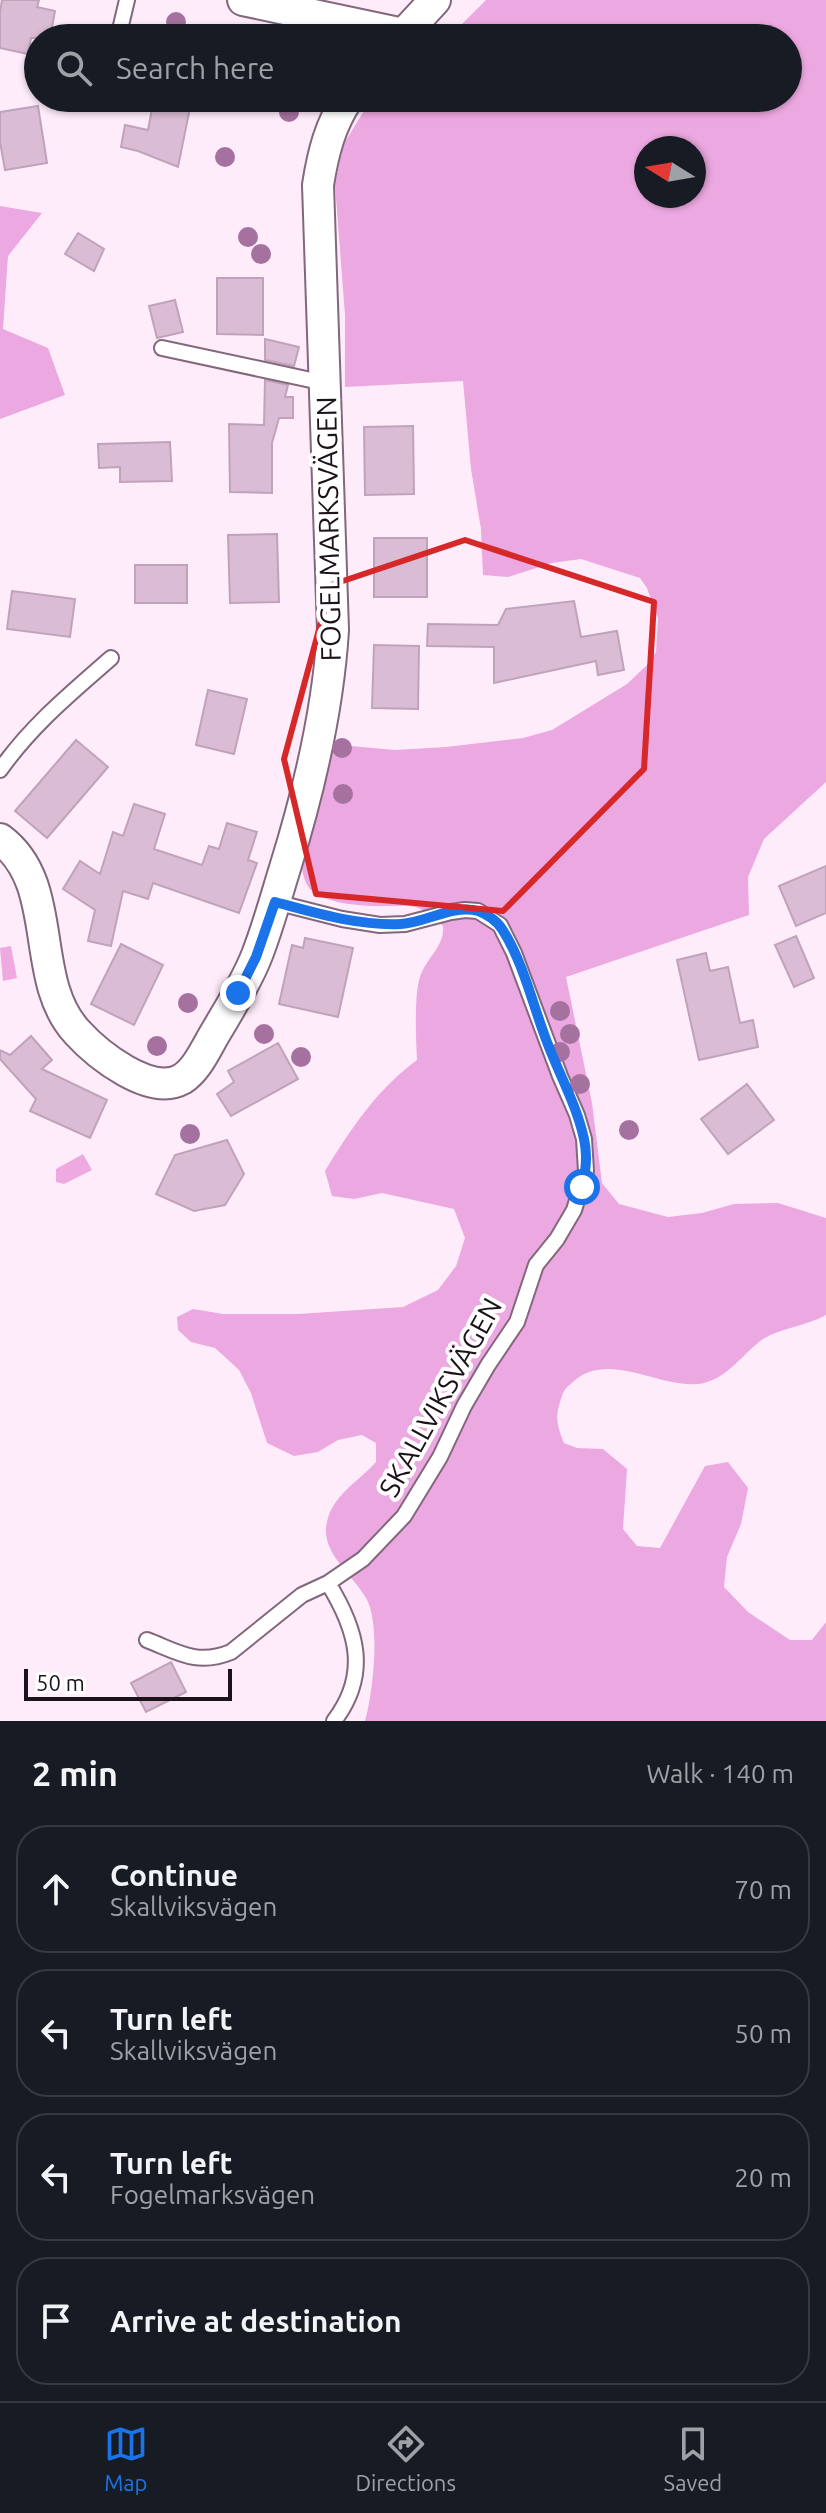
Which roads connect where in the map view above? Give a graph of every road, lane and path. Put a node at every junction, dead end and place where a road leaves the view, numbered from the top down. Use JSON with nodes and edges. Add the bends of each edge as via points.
{"nodes":[{"id":1,"x":127,"y":0,"type":"edge"},
{"id":2,"x":243,"y":0,"type":"edge"},
{"id":3,"x":435,"y":0,"type":"edge"},
{"id":4,"x":121,"y":24,"type":"edge"},
{"id":5,"x":349,"y":24,"type":"edge"},
{"id":6,"x":413,"y":24,"type":"edge"},
{"id":7,"x":340,"y":112,"type":"edge"},
{"id":8,"x":162,"y":348,"type":"dead end"},
{"id":9,"x":326,"y":383,"type":"junction"},
{"id":10,"x":111,"y":658,"type":"dead end"},
{"id":11,"x":0,"y":770,"type":"edge"},
{"id":12,"x":0,"y":839,"type":"edge"},
{"id":13,"x":275,"y":902,"type":"junction"},
{"id":14,"x":328,"y":1583,"type":"junction"},
{"id":15,"x":147,"y":1640,"type":"dead end"},
{"id":16,"x":334,"y":1721,"type":"edge"}],
"edges":[{"from":1,"to":4,"type":"lane"},
{"from":2,"to":5,"type":"street"},
{"from":3,"to":6,"type":"street"},
{"from":7,"to":9,"type":"street","name":"FOGELMARKSVÄGEN","via":[[329,133],[318,185]]},
{"from":8,"to":9,"type":"lane"},
{"from":9,"to":13,"type":"street","name":"FOGELMARKSVÄGEN","via":[[331,663],[313,765]]},
{"from":10,"to":11,"type":"lane","via":[[20,741]]},
{"from":12,"to":13,"type":"street","name":"FOGELMARKSVÄGEN","via":[[28,874],[62,1013],[94,1049],[156,1083],[181,1079],[193,1070],[256,957]]},
{"from":13,"to":14,"type":"lane","name":"SKALLVIKSVÄGEN","via":[[380,925],[465,910],[478,911],[500,925],[577,1115],[586,1157],[574,1210],[536,1265],[517,1322],[464,1406],[440,1457],[404,1516],[363,1559]]},
{"from":14,"to":15,"type":"lane","name":"SKALLVIKSVÄGEN","via":[[302,1595],[218,1657],[201,1660]]},
{"from":14,"to":16,"type":"lane","via":[[343,1607],[357,1650],[350,1696]]}]}
